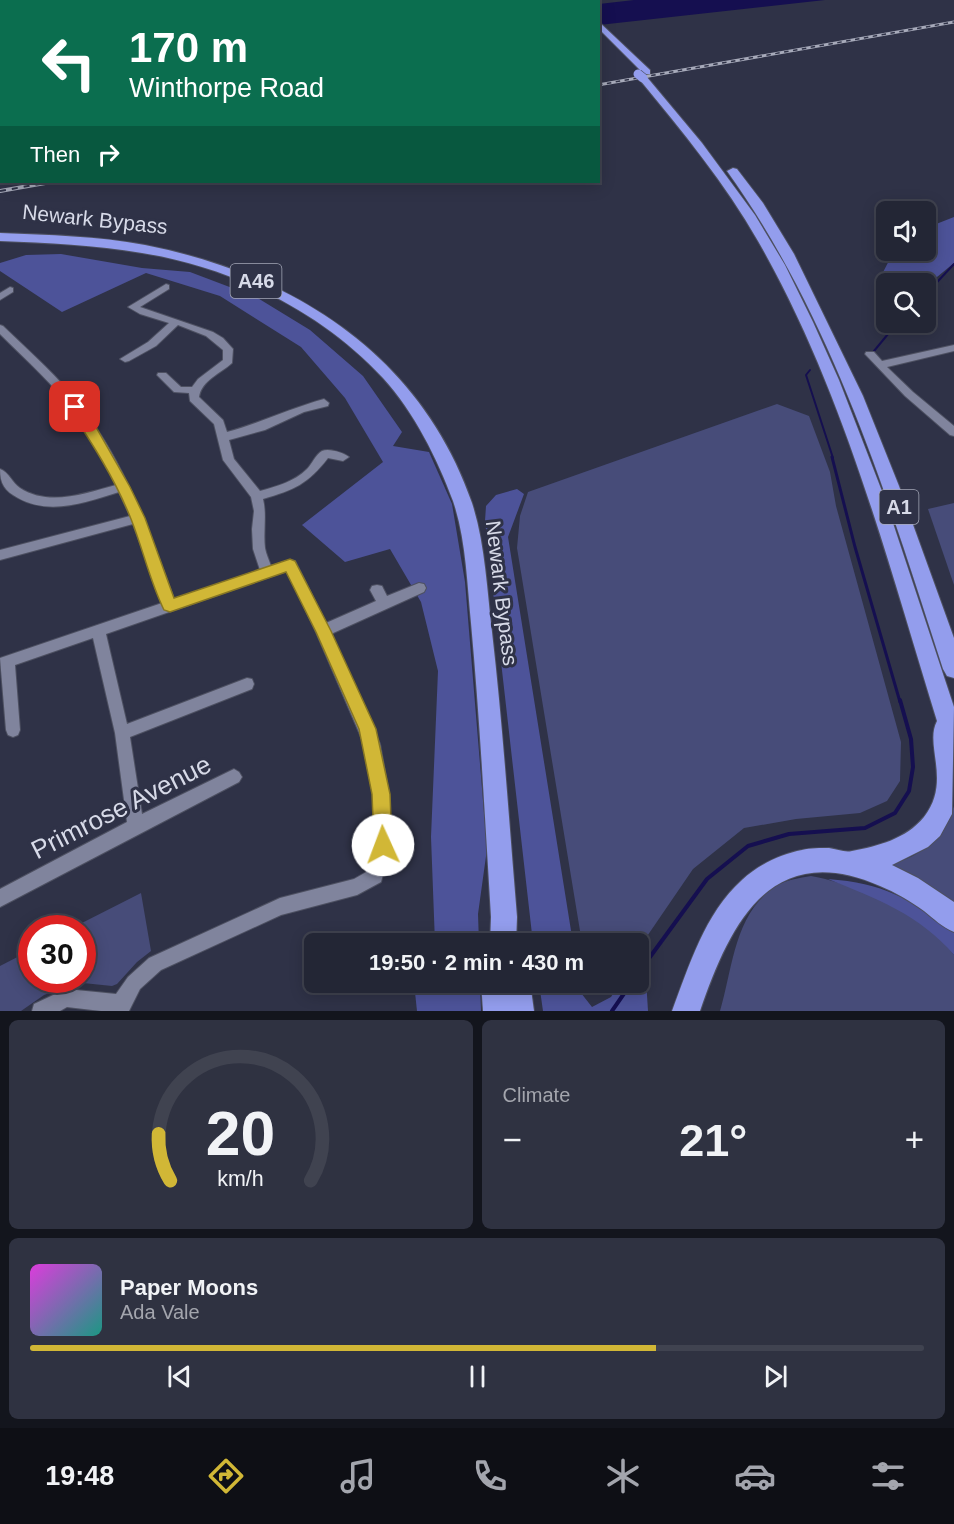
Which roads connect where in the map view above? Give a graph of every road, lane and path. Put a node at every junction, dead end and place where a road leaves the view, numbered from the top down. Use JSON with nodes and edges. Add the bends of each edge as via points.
{"nodes":[{"id":1,"x":600,"y":26,"type":"edge"},
{"id":2,"x":600,"y":33,"type":"edge"},
{"id":3,"x":613,"y":42,"type":"junction"},
{"id":4,"x":0,"y":237,"type":"edge"},
{"id":5,"x":166,"y":287,"type":"dead end"},
{"id":6,"x":10,"y":290,"type":"dead end"},
{"id":7,"x":0,"y":297,"type":"edge"},
{"id":8,"x":175,"y":322,"type":"junction"},
{"id":9,"x":0,"y":328,"type":"edge"},
{"id":10,"x":823,"y":341,"type":"junction"},
{"id":11,"x":954,"y":348,"type":"edge"},
{"id":12,"x":870,"y":354,"type":"dead end"},
{"id":13,"x":125,"y":359,"type":"dead end"},
{"id":14,"x":880,"y":365,"type":"junction"},
{"id":15,"x":162,"y":375,"type":"dead end"},
{"id":16,"x":195,"y":390,"type":"junction"},
{"id":17,"x":324,"y":403,"type":"dead end"},
{"id":18,"x":954,"y":432,"type":"edge"},
{"id":19,"x":224,"y":437,"type":"junction"},
{"id":20,"x":344,"y":457,"type":"dead end"},
{"id":21,"x":0,"y":473,"type":"edge"},
{"id":22,"x":123,"y":487,"type":"junction"},
{"id":23,"x":257,"y":496,"type":"junction"},
{"id":24,"x":138,"y":518,"type":"junction"},
{"id":25,"x":0,"y":555,"type":"edge"},
{"id":26,"x":267,"y":572,"type":"junction"},
{"id":27,"x":419,"y":588,"type":"dead end"},
{"id":28,"x":377,"y":590,"type":"dead end"},
{"id":29,"x":384,"y":604,"type":"junction"},
{"id":30,"x":170,"y":606,"type":"junction"},
{"id":31,"x":98,"y":630,"type":"junction"},
{"id":32,"x":323,"y":631,"type":"junction"},
{"id":33,"x":4,"y":663,"type":"edge"},
{"id":34,"x":954,"y":669,"type":"edge"},
{"id":35,"x":247,"y":684,"type":"dead end"},
{"id":36,"x":939,"y":695,"type":"junction"},
{"id":37,"x":13,"y":730,"type":"dead end"},
{"id":38,"x":122,"y":733,"type":"junction"},
{"id":39,"x":954,"y":741,"type":"edge"},
{"id":40,"x":234,"y":777,"type":"dead end"},
{"id":41,"x":136,"y":826,"type":"junction"},
{"id":42,"x":849,"y":863,"type":"junction"},
{"id":43,"x":0,"y":898,"type":"edge"},
{"id":44,"x":954,"y":919,"type":"edge"},
{"id":45,"x":503,"y":933,"type":"edge"},
{"id":46,"x":496,"y":993,"type":"edge"},
{"id":47,"x":518,"y":993,"type":"edge"},
{"id":48,"x":120,"y":1007,"type":"edge"},
{"id":49,"x":41,"y":1011,"type":"edge"},
{"id":50,"x":497,"y":1011,"type":"edge"},
{"id":51,"x":520,"y":1011,"type":"edge"},
{"id":52,"x":686,"y":1011,"type":"edge"}],
"edges":[{"from":1,"to":3,"type":"highway","number":"A1"},
{"from":2,"to":3,"type":"highway","number":"A1"},
{"from":3,"to":10,"type":"highway","number":"A1","via":[[645,75],[730,187]]},
{"from":4,"to":45,"type":"highway","name":"Newark Bypass","number":"A46","via":[[118,244],[226,270],[290,297],[348,335],[419,412],[462,503],[473,550],[494,766]]},
{"from":5,"to":8,"type":"street","via":[[133,307]]},
{"from":6,"to":7,"type":"street"},
{"from":8,"to":13,"type":"street","via":[[152,344]]},
{"from":8,"to":16,"type":"street","via":[[215,339],[230,353],[226,364]]},
{"from":9,"to":22,"type":"street","via":[[75,407]]},
{"from":10,"to":34,"type":"highway","number":"A1","via":[[890,478]]},
{"from":10,"to":36,"type":"highway","number":"A1"},
{"from":11,"to":14,"type":"street"},
{"from":12,"to":14,"type":"street"},
{"from":14,"to":18,"type":"street"},
{"from":15,"to":16,"type":"street","via":[[178,390]]},
{"from":16,"to":19,"type":"street","via":[[196,403],[215,417]]},
{"from":17,"to":19,"type":"street"},
{"from":19,"to":23,"type":"street","via":[[229,460]]},
{"from":20,"to":23,"type":"street","via":[[325,454],[309,475],[285,489]]},
{"from":21,"to":22,"type":"street","via":[[15,491],[47,502],[71,501]]},
{"from":22,"to":24,"type":"street"},
{"from":23,"to":26,"type":"street","via":[[259,549]]},
{"from":24,"to":25,"type":"street"},
{"from":24,"to":30,"type":"street"},
{"from":26,"to":30,"type":"street"},
{"from":26,"to":32,"type":"street","via":[[290,565]]},
{"from":27,"to":29,"type":"street"},
{"from":28,"to":29,"type":"street"},
{"from":29,"to":32,"type":"street"},
{"from":30,"to":31,"type":"street"},
{"from":31,"to":33,"type":"street"},
{"from":31,"to":38,"type":"street"},
{"from":32,"to":48,"type":"street","via":[[372,744],[381,794],[383,845],[375,876],[357,887],[280,907],[154,964],[134,983]]},
{"from":33,"to":37,"type":"street"},
{"from":35,"to":38,"type":"street"},
{"from":36,"to":39,"type":"highway","number":"A1"},
{"from":36,"to":42,"type":"highway","via":[[949,782],[942,811],[926,834],[903,850],[875,860]]},
{"from":38,"to":41,"type":"street"},
{"from":40,"to":41,"type":"street","name":"Primrose Avenue"},
{"from":41,"to":43,"type":"street","name":"Primrose Avenue"},
{"from":42,"to":44,"type":"highway","via":[[904,883]]},
{"from":42,"to":52,"type":"highway","via":[[792,865],[752,886],[717,936]]},
{"from":46,"to":50,"type":"highway"},
{"from":47,"to":51,"type":"highway"},
{"from":48,"to":49,"type":"street","via":[[66,998]]}]}
